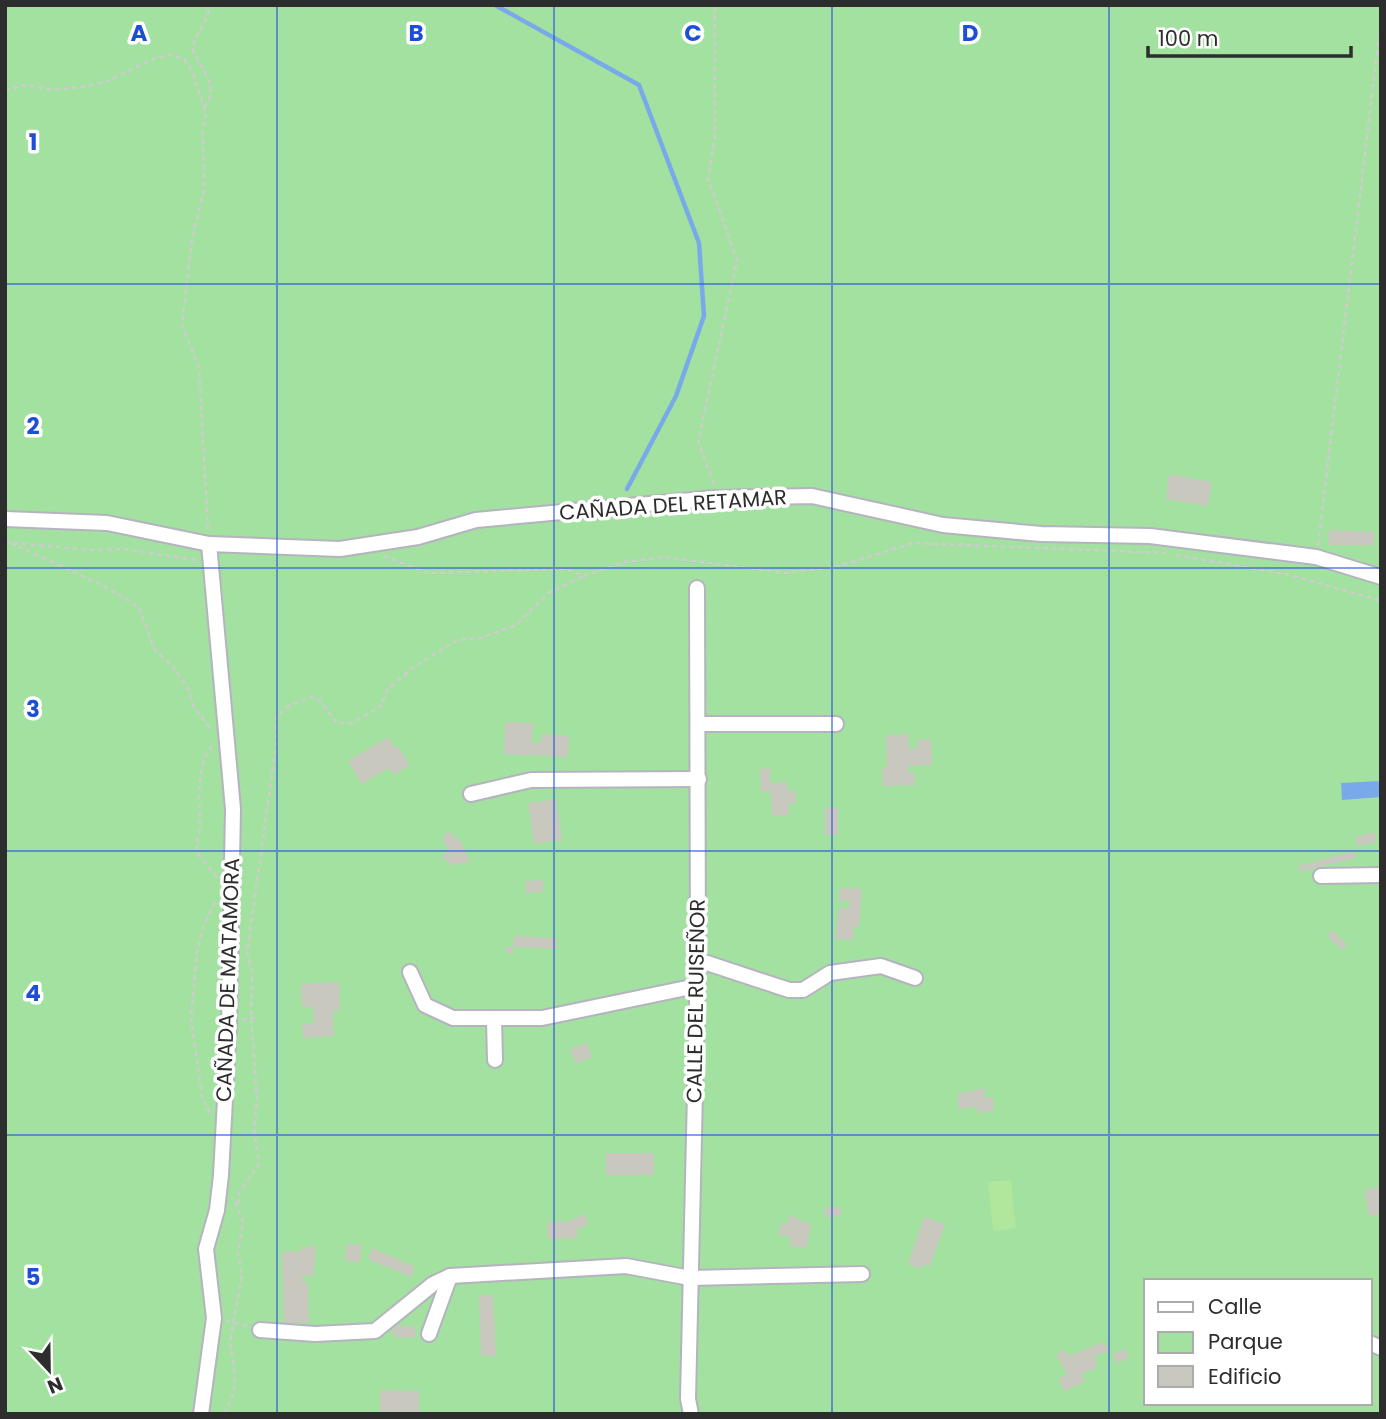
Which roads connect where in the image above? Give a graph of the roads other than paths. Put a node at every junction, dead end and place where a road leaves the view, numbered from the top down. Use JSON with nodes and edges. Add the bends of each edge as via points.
{"nodes":[{"id":1,"x":5,"y":519,"type":"edge"},
{"id":2,"x":209,"y":544,"type":"junction"},
{"id":3,"x":1381,"y":577,"type":"edge"},
{"id":4,"x":697,"y":588,"type":"dead end"},
{"id":5,"x":698,"y":724,"type":"junction"},
{"id":6,"x":836,"y":724,"type":"dead end"},
{"id":7,"x":699,"y":779,"type":"junction"},
{"id":8,"x":471,"y":794,"type":"dead end"},
{"id":9,"x":1381,"y":875,"type":"edge"},
{"id":10,"x":1321,"y":876,"type":"dead end"},
{"id":11,"x":698,"y":960,"type":"junction"},
{"id":12,"x":410,"y":972,"type":"dead end"},
{"id":13,"x":915,"y":978,"type":"dead end"},
{"id":14,"x":696,"y":986,"type":"junction"},
{"id":15,"x":494,"y":1020,"type":"junction"},
{"id":16,"x":495,"y":1060,"type":"dead end"},
{"id":17,"x":862,"y":1274,"type":"dead end"},
{"id":18,"x":450,"y":1276,"type":"junction"},
{"id":19,"x":690,"y":1278,"type":"junction"},
{"id":20,"x":260,"y":1330,"type":"road end"},
{"id":21,"x":429,"y":1334,"type":"dead end"},
{"id":22,"x":201,"y":1414,"type":"edge"},
{"id":23,"x":691,"y":1414,"type":"edge"}],
"edges":[{"from":1,"to":2,"type":"street","name":"CAÑADA DEL RETAMAR","via":[[107,523]]},
{"from":2,"to":3,"type":"street","name":"CAÑADA DEL RETAMAR","via":[[340,549],[418,537],[476,520],[714,498],[812,496],[943,524],[1041,534],[1150,536],[1316,557]]},
{"from":2,"to":22,"type":"street","name":"CAÑADA DE MATAMORA","via":[[233,809],[221,1175],[206,1249],[214,1318]]},
{"from":4,"to":5,"type":"street","name":"CALLE DEL RUISEÑOR"},
{"from":5,"to":6,"type":"street"},
{"from":5,"to":7,"type":"street","name":"CALLE DEL RUISEÑOR"},
{"from":7,"to":8,"type":"street","via":[[531,780]]},
{"from":7,"to":11,"type":"street","name":"CALLE DEL RUISEÑOR"},
{"from":9,"to":10,"type":"street"},
{"from":11,"to":13,"type":"street","via":[[789,990],[803,990],[830,974],[881,966]]},
{"from":11,"to":14,"type":"street","name":"CALLE DEL RUISEÑOR"},
{"from":12,"to":15,"type":"street","via":[[425,1006],[453,1018]]},
{"from":14,"to":15,"type":"street","via":[[542,1018]]},
{"from":14,"to":19,"type":"street","name":"CALLE DEL RUISEÑOR"},
{"from":15,"to":16,"type":"street"},
{"from":17,"to":19,"type":"street"},
{"from":18,"to":19,"type":"street","via":[[626,1266]]},
{"from":18,"to":20,"type":"street","via":[[433,1284],[375,1331],[315,1334]]},
{"from":18,"to":21,"type":"street"},
{"from":19,"to":23,"type":"street","name":"CALLE DEL RUISEÑOR"}]}
